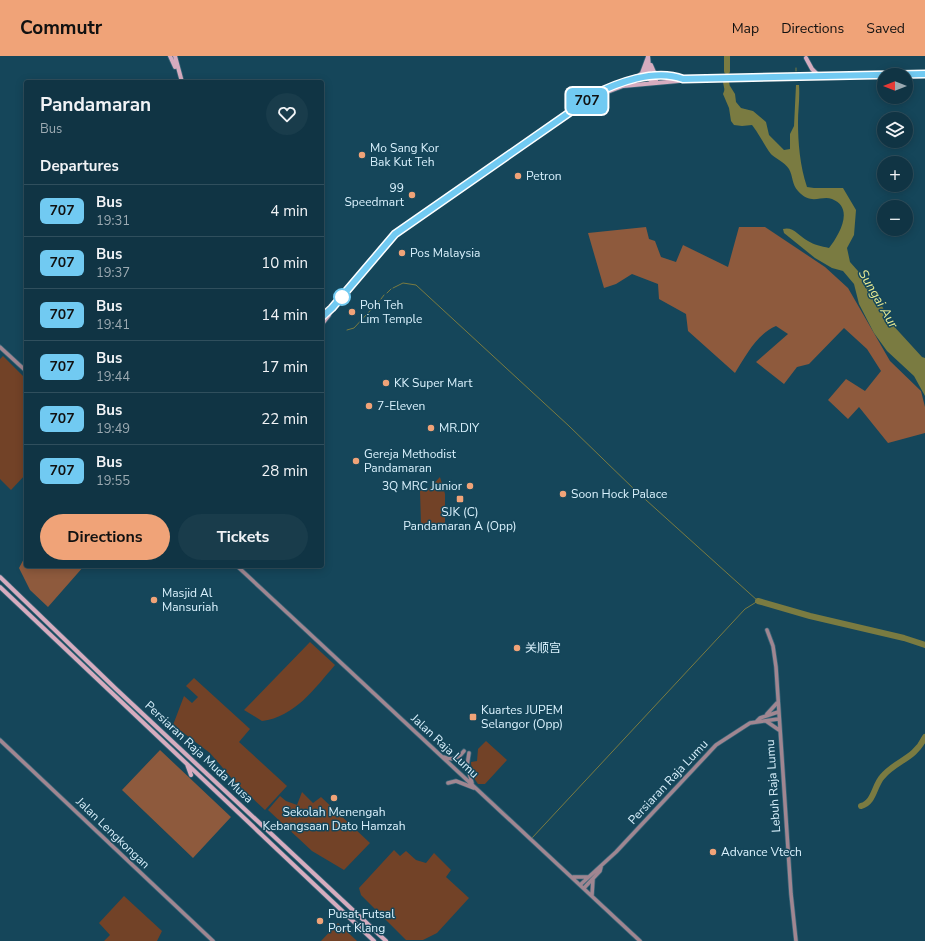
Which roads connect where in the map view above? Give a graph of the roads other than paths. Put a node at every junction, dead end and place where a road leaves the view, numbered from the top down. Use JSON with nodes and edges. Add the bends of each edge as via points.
{"nodes":[{"id":1,"x":170,"y":56,"type":"edge"},
{"id":2,"x":175,"y":56,"type":"edge"},
{"id":3,"x":806,"y":58,"type":"dead end"},
{"id":4,"x":648,"y":59,"type":"edge"},
{"id":5,"x":925,"y":74,"type":"edge"},
{"id":6,"x":661,"y":76,"type":"junction"},
{"id":7,"x":819,"y":76,"type":"junction"},
{"id":8,"x":648,"y":78,"type":"junction"},
{"id":9,"x":683,"y":79,"type":"junction"},
{"id":10,"x":181,"y":80,"type":"edge"},
{"id":11,"x":665,"y":81,"type":"junction"},
{"id":12,"x":629,"y":82,"type":"junction"},
{"id":13,"x":332,"y":308,"type":"junction"},
{"id":14,"x":324,"y":315,"type":"edge"},
{"id":15,"x":324,"y":321,"type":"edge"},
{"id":16,"x":0,"y":347,"type":"edge"},
{"id":17,"x":24,"y":369,"type":"edge"},
{"id":18,"x":239,"y":568,"type":"edge"},
{"id":19,"x":0,"y":577,"type":"edge"},
{"id":20,"x":0,"y":587,"type":"edge"},
{"id":21,"x":766,"y":630,"type":"dead end"},
{"id":22,"x":777,"y":703,"type":"junction"},
{"id":23,"x":778,"y":712,"type":"junction"},
{"id":24,"x":766,"y":716,"type":"junction"},
{"id":25,"x":778,"y":719,"type":"junction"},
{"id":26,"x":757,"y":721,"type":"junction"},
{"id":27,"x":766,"y":721,"type":"junction"},
{"id":28,"x":780,"y":731,"type":"junction"},
{"id":29,"x":0,"y":740,"type":"edge"},
{"id":30,"x":464,"y":751,"type":"dead end"},
{"id":31,"x":469,"y":753,"type":"dead end"},
{"id":32,"x":441,"y":755,"type":"junction"},
{"id":33,"x":187,"y":762,"type":"junction"},
{"id":34,"x":191,"y":775,"type":"dead end"},
{"id":35,"x":448,"y":783,"type":"dead end"},
{"id":36,"x":476,"y":789,"type":"junction"},
{"id":37,"x":572,"y":877,"type":"junction"},
{"id":38,"x":591,"y":878,"type":"junction"},
{"id":39,"x":582,"y":886,"type":"junction"},
{"id":40,"x":592,"y":896,"type":"junction"},
{"id":41,"x":213,"y":941,"type":"edge"},
{"id":42,"x":374,"y":941,"type":"edge"},
{"id":43,"x":386,"y":941,"type":"edge"},
{"id":44,"x":640,"y":941,"type":"edge"},
{"id":45,"x":796,"y":941,"type":"edge"}],
"edges":[{"from":1,"to":10,"type":"main road"},
{"from":2,"to":10,"type":"main road"},
{"from":3,"to":7,"type":"main road"},
{"from":4,"to":6,"type":"main road","via":[[654,72]]},
{"from":4,"to":8,"type":"main road"},
{"from":4,"to":12,"type":"main road","via":[[642,73]]},
{"from":5,"to":7,"type":"main road"},
{"from":6,"to":8,"type":"main road"},
{"from":6,"to":9,"type":"main road","via":[[677,76]]},
{"from":7,"to":9,"type":"main road"},
{"from":8,"to":11,"type":"main road"},
{"from":8,"to":12,"type":"main road"},
{"from":9,"to":11,"type":"main road"},
{"from":11,"to":12,"type":"main road","via":[[653,84]]},
{"from":12,"to":13,"type":"main road","via":[[591,96],[395,234]]},
{"from":13,"to":14,"type":"main road"},
{"from":13,"to":15,"type":"main road"},
{"from":16,"to":17,"type":"street"},
{"from":18,"to":32,"type":"street","name":"Jalan Raja Lumu"},
{"from":19,"to":43,"type":"main road","name":"Persiaran Raja Muda Musa"},
{"from":20,"to":33,"type":"main road","name":"Persiaran Raja Muda Musa"},
{"from":21,"to":22,"type":"street","name":"Lebuh Raja Lumu","via":[[774,651]]},
{"from":22,"to":23,"type":"street","name":"Lebuh Raja Lumu"},
{"from":22,"to":24,"type":"street"},
{"from":23,"to":24,"type":"street"},
{"from":23,"to":25,"type":"street","name":"Lebuh Raja Lumu"},
{"from":24,"to":26,"type":"street","name":"Persiaran Raja Lumu"},
{"from":25,"to":27,"type":"street"},
{"from":25,"to":28,"type":"street","name":"Lebuh Raja Lumu"},
{"from":26,"to":27,"type":"street"},
{"from":26,"to":38,"type":"street","name":"Persiaran Raja Lumu","via":[[746,724],[716,745]]},
{"from":27,"to":28,"type":"street"},
{"from":28,"to":45,"type":"street","name":"Lebuh Raja Lumu"},
{"from":29,"to":41,"type":"street","name":"Jalan Lengkongan"},
{"from":30,"to":32,"type":"street","via":[[461,756],[453,759]]},
{"from":31,"to":36,"type":"street","via":[[467,770]]},
{"from":32,"to":36,"type":"street","name":"Jalan Raja Lumu"},
{"from":33,"to":34,"type":"main road"},
{"from":33,"to":42,"type":"main road","name":"Persiaran Raja Muda Musa"},
{"from":35,"to":36,"type":"street","via":[[460,781]]},
{"from":36,"to":37,"type":"street","name":"Jalan Raja Lumu"},
{"from":37,"to":38,"type":"street"},
{"from":37,"to":39,"type":"street","name":"Jalan Raja Lumu"},
{"from":38,"to":39,"type":"street","name":"Persiaran Raja Lumu"},
{"from":38,"to":40,"type":"street"},
{"from":39,"to":40,"type":"street","name":"Jalan Raja Lumu"},
{"from":40,"to":44,"type":"street","name":"Jalan Raja Lumu"}]}
